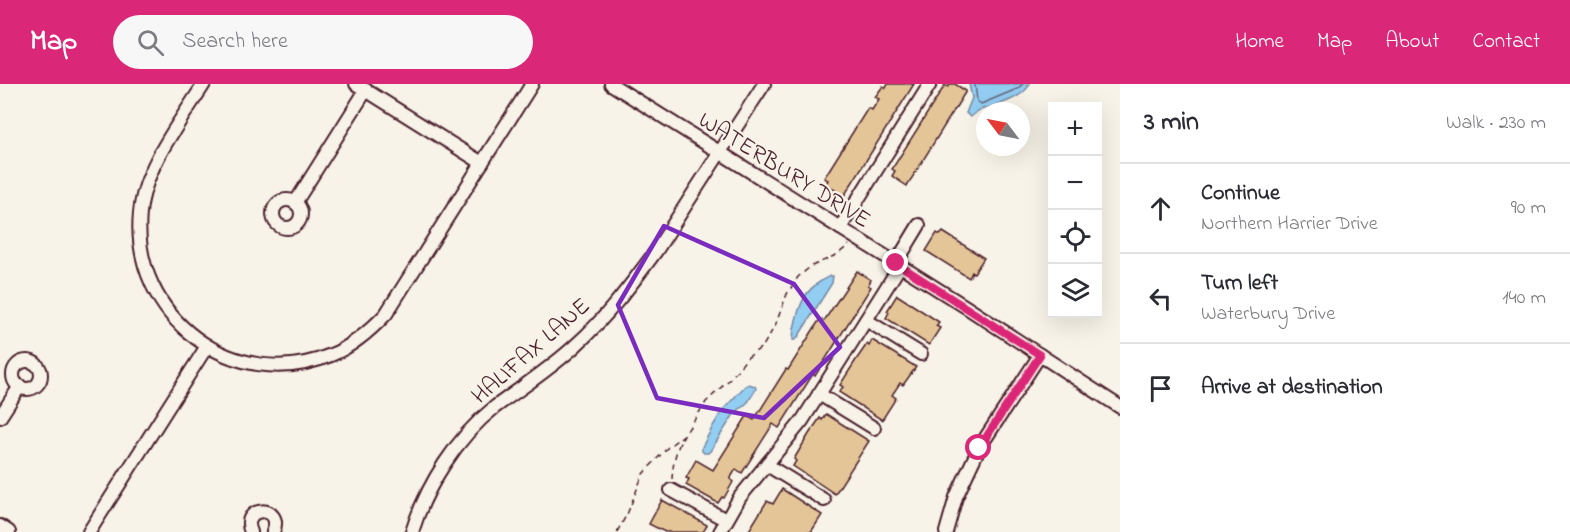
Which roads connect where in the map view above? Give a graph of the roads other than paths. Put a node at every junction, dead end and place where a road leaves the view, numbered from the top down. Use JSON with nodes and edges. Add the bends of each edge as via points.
{"nodes":[{"id":1,"x":204,"y":84,"type":"edge"},
{"id":2,"x":532,"y":84,"type":"edge"},
{"id":3,"x":610,"y":84,"type":"edge"},
{"id":4,"x":765,"y":84,"type":"edge"},
{"id":5,"x":930,"y":84,"type":"edge"},
{"id":6,"x":361,"y":87,"type":"edge"},
{"id":7,"x":720,"y":153,"type":"junction"},
{"id":8,"x":482,"y":163,"type":"junction"},
{"id":9,"x":295,"y":203,"type":"dead end"},
{"id":10,"x":919,"y":225,"type":"dead end"},
{"id":11,"x":840,"y":228,"type":"junction"},
{"id":12,"x":898,"y":265,"type":"junction"},
{"id":13,"x":866,"y":320,"type":"junction"},
{"id":14,"x":207,"y":346,"type":"junction"},
{"id":15,"x":921,"y":354,"type":"dead end"},
{"id":16,"x":1040,"y":355,"type":"junction"},
{"id":17,"x":20,"y":386,"type":"dead end"},
{"id":18,"x":819,"y":394,"type":"junction"},
{"id":19,"x":1120,"y":406,"type":"edge"},
{"id":20,"x":0,"y":417,"type":"edge"},
{"id":21,"x":874,"y":428,"type":"dead end"},
{"id":22,"x":767,"y":465,"type":"junction"},
{"id":23,"x":670,"y":490,"type":"road end"},
{"id":24,"x":824,"y":500,"type":"dead end"},
{"id":25,"x":726,"y":520,"type":"junction"},
{"id":26,"x":0,"y":526,"type":"edge"},
{"id":27,"x":9,"y":532,"type":"edge"},
{"id":28,"x":88,"y":532,"type":"edge"},
{"id":29,"x":250,"y":532,"type":"edge"},
{"id":30,"x":273,"y":532,"type":"edge"},
{"id":31,"x":412,"y":532,"type":"edge"},
{"id":32,"x":720,"y":532,"type":"edge"},
{"id":33,"x":946,"y":532,"type":"edge"}],
"edges":[{"from":1,"to":14,"type":"street","via":[[150,172],[142,196],[139,232],[145,266],[158,297],[180,325]]},
{"from":2,"to":8,"type":"street"},
{"from":3,"to":7,"type":"street","name":"WATERBURY DRIVE"},
{"from":4,"to":7,"type":"street","name":"HALIFAX LANE"},
{"from":5,"to":11,"type":"street"},
{"from":6,"to":8,"type":"street"},
{"from":6,"to":9,"type":"street"},
{"from":7,"to":11,"type":"street","name":"WATERBURY DRIVE"},
{"from":7,"to":31,"type":"street","name":"HALIFAX LANE","via":[[656,251],[597,323],[575,346],[494,408],[460,442],[442,467]]},
{"from":8,"to":14,"type":"street","via":[[386,314],[361,338],[332,355],[282,365],[232,358]]},
{"from":10,"to":12,"type":"street"},
{"from":11,"to":12,"type":"street","name":"WATERBURY DRIVE"},
{"from":12,"to":13,"type":"street"},
{"from":12,"to":16,"type":"street","name":"WATERBURY DRIVE"},
{"from":13,"to":15,"type":"street"},
{"from":13,"to":18,"type":"street"},
{"from":14,"to":28,"type":"street"},
{"from":16,"to":19,"type":"street","name":"WATERBURY DRIVE"},
{"from":16,"to":33,"type":"street","via":[[979,448],[956,497]]},
{"from":17,"to":20,"type":"street"},
{"from":18,"to":21,"type":"street"},
{"from":18,"to":22,"type":"street"},
{"from":22,"to":24,"type":"street"},
{"from":22,"to":25,"type":"street"},
{"from":23,"to":25,"type":"street"},
{"from":25,"to":32,"type":"street"},
{"from":26,"to":27,"type":"street"},
{"from":29,"to":30,"type":"street","via":[[250,517],[262,511],[274,518]]}]}
